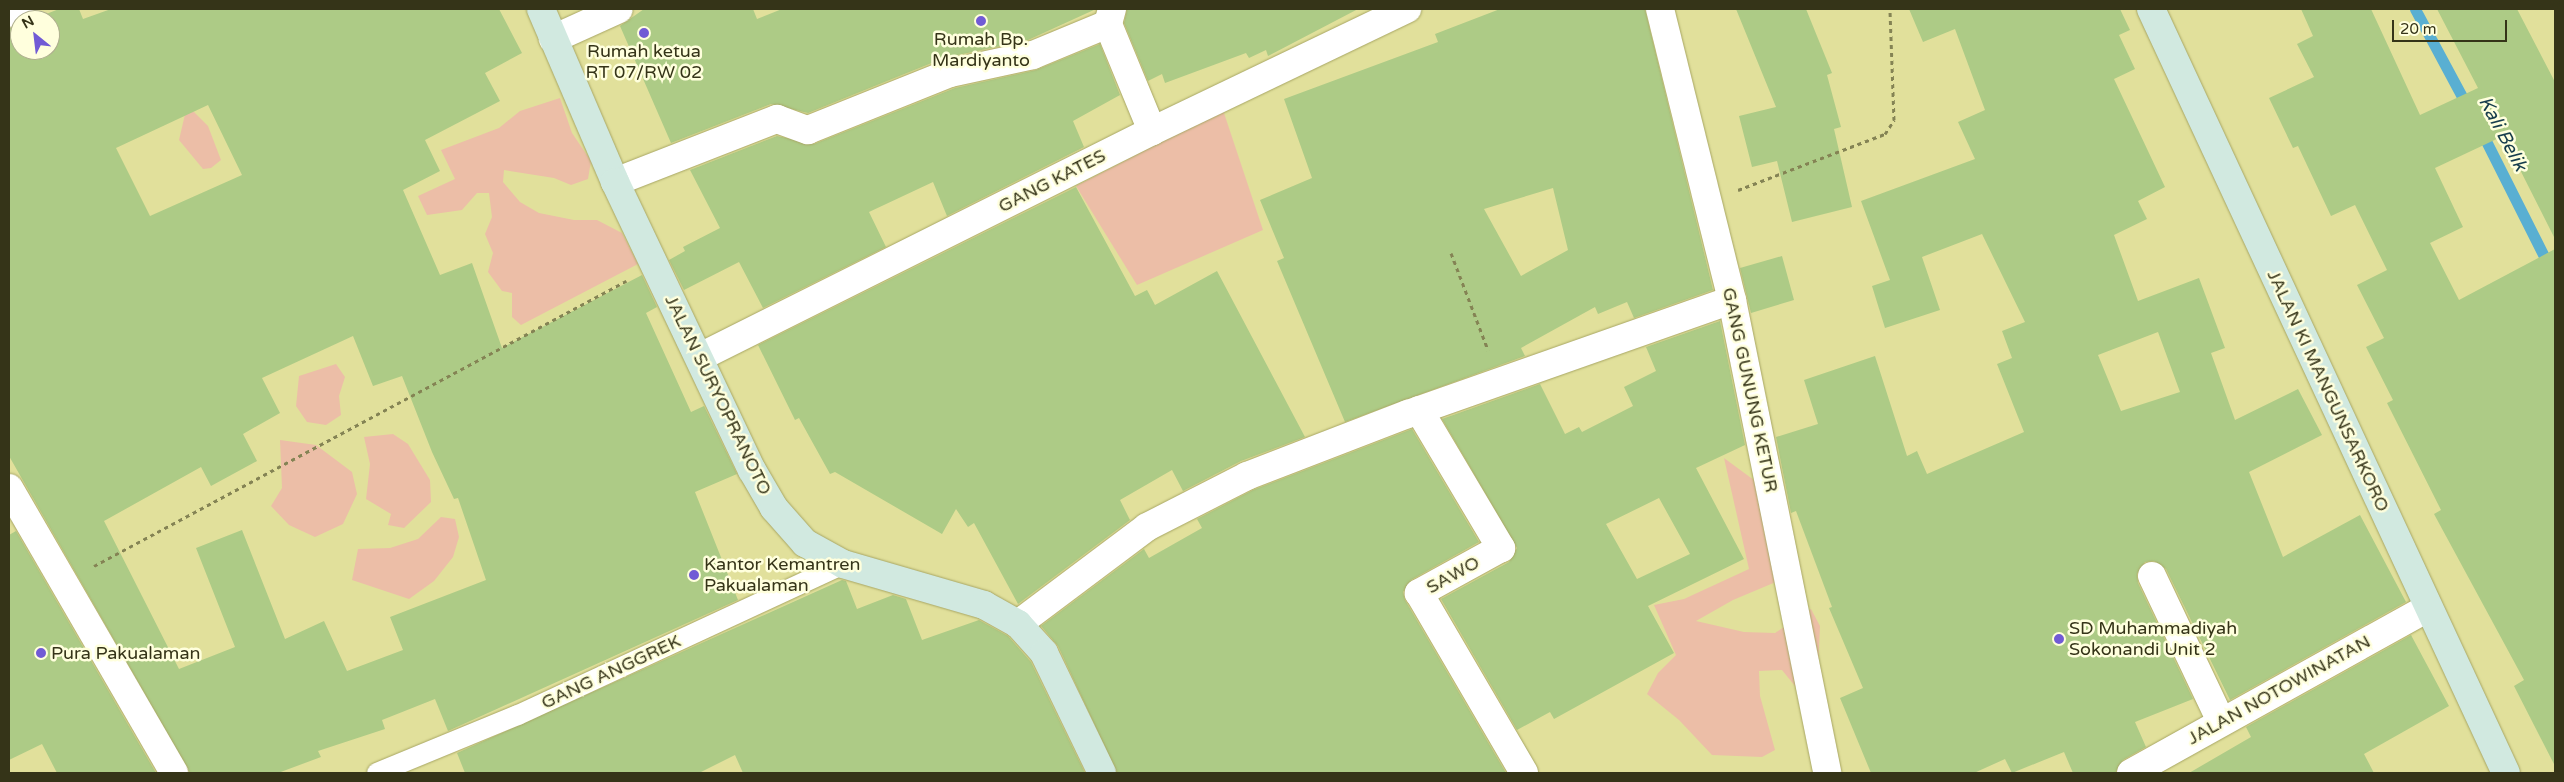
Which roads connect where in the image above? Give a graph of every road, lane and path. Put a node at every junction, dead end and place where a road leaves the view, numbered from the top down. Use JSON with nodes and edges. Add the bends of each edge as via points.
{"nodes":[{"id":1,"x":20,"y":9,"type":"edge"},
{"id":2,"x":541,"y":9,"type":"edge"},
{"id":3,"x":619,"y":9,"type":"edge"},
{"id":4,"x":1407,"y":9,"type":"edge"},
{"id":5,"x":1660,"y":9,"type":"edge"},
{"id":6,"x":1890,"y":9,"type":"edge"},
{"id":7,"x":2151,"y":9,"type":"edge"},
{"id":8,"x":9,"y":12,"type":"edge"},
{"id":9,"x":1110,"y":16,"type":"edge"},
{"id":10,"x":554,"y":39,"type":"junction"},
{"id":11,"x":1152,"y":130,"type":"junction"},
{"id":12,"x":615,"y":182,"type":"junction"},
{"id":13,"x":1708,"y":202,"type":"junction"},
{"id":14,"x":1451,"y":253,"type":"dead end"},
{"id":15,"x":655,"y":265,"type":"junction"},
{"id":16,"x":1732,"y":300,"type":"junction"},
{"id":17,"x":700,"y":357,"type":"junction"},
{"id":18,"x":1500,"y":381,"type":"junction"},
{"id":19,"x":1419,"y":410,"type":"junction"},
{"id":20,"x":9,"y":488,"type":"edge"},
{"id":21,"x":843,"y":564,"type":"junction"},
{"id":22,"x":2152,"y":576,"type":"dead end"},
{"id":23,"x":62,"y":583,"type":"junction"},
{"id":24,"x":2428,"y":608,"type":"junction"},
{"id":25,"x":1018,"y":624,"type":"junction"},
{"id":26,"x":2220,"y":722,"type":"junction"},
{"id":27,"x":174,"y":773,"type":"edge"},
{"id":28,"x":377,"y":773,"type":"edge"},
{"id":29,"x":1102,"y":773,"type":"edge"},
{"id":30,"x":1524,"y":773,"type":"edge"},
{"id":31,"x":1828,"y":773,"type":"edge"},
{"id":32,"x":2131,"y":773,"type":"edge"},
{"id":33,"x":2506,"y":773,"type":"edge"}],
"edges":[{"from":1,"to":8,"type":"street"},
{"from":2,"to":10,"type":"main road","name":"JALAN SURYOPRANOTO"},
{"from":3,"to":10,"type":"street"},
{"from":4,"to":11,"type":"street","name":"GANG KATES"},
{"from":5,"to":13,"type":"street","name":"GANG GUNUNG KETUR"},
{"from":6,"to":13,"type":"path","via":[[1894,120],[1885,134]]},
{"from":7,"to":24,"type":"main road","name":"JALAN KI MANGUNSARKORO"},
{"from":9,"to":11,"type":"street"},
{"from":9,"to":12,"type":"street","via":[[1033,55],[950,73],[808,130],[777,119]]},
{"from":10,"to":12,"type":"main road","name":"JALAN SURYOPRANOTO"},
{"from":11,"to":17,"type":"street","name":"GANG KATES"},
{"from":12,"to":15,"type":"main road","name":"JALAN SURYOPRANOTO"},
{"from":13,"to":16,"type":"street","name":"GANG GUNUNG KETUR"},
{"from":14,"to":18,"type":"path"},
{"from":15,"to":17,"type":"main road","name":"JALAN SURYOPRANOTO"},
{"from":15,"to":23,"type":"path"},
{"from":16,"to":18,"type":"street"},
{"from":16,"to":31,"type":"street","name":"GANG GUNUNG KETUR"},
{"from":17,"to":21,"type":"main road","name":"JALAN SURYOPRANOTO","via":[[774,508],[805,543]]},
{"from":18,"to":19,"type":"street"},
{"from":19,"to":25,"type":"street","via":[[1247,476],[1147,527]]},
{"from":19,"to":30,"type":"street","name":"SAWO","via":[[1501,548],[1419,594]]},
{"from":20,"to":23,"type":"street"},
{"from":21,"to":25,"type":"main road","name":"JALAN SURYOPRANOTO","via":[[984,605]]},
{"from":21,"to":28,"type":"lane","name":"GANG ANGGREK","via":[[518,715]]},
{"from":22,"to":26,"type":"street"},
{"from":23,"to":27,"type":"street"},
{"from":24,"to":26,"type":"street","name":"JALAN NOTOWINATAN"},
{"from":24,"to":33,"type":"main road","name":"JALAN KI MANGUNSARKORO"},
{"from":25,"to":29,"type":"main road","name":"JALAN SURYOPRANOTO","via":[[1044,653]]},
{"from":26,"to":32,"type":"street","name":"JALAN NOTOWINATAN"}]}
